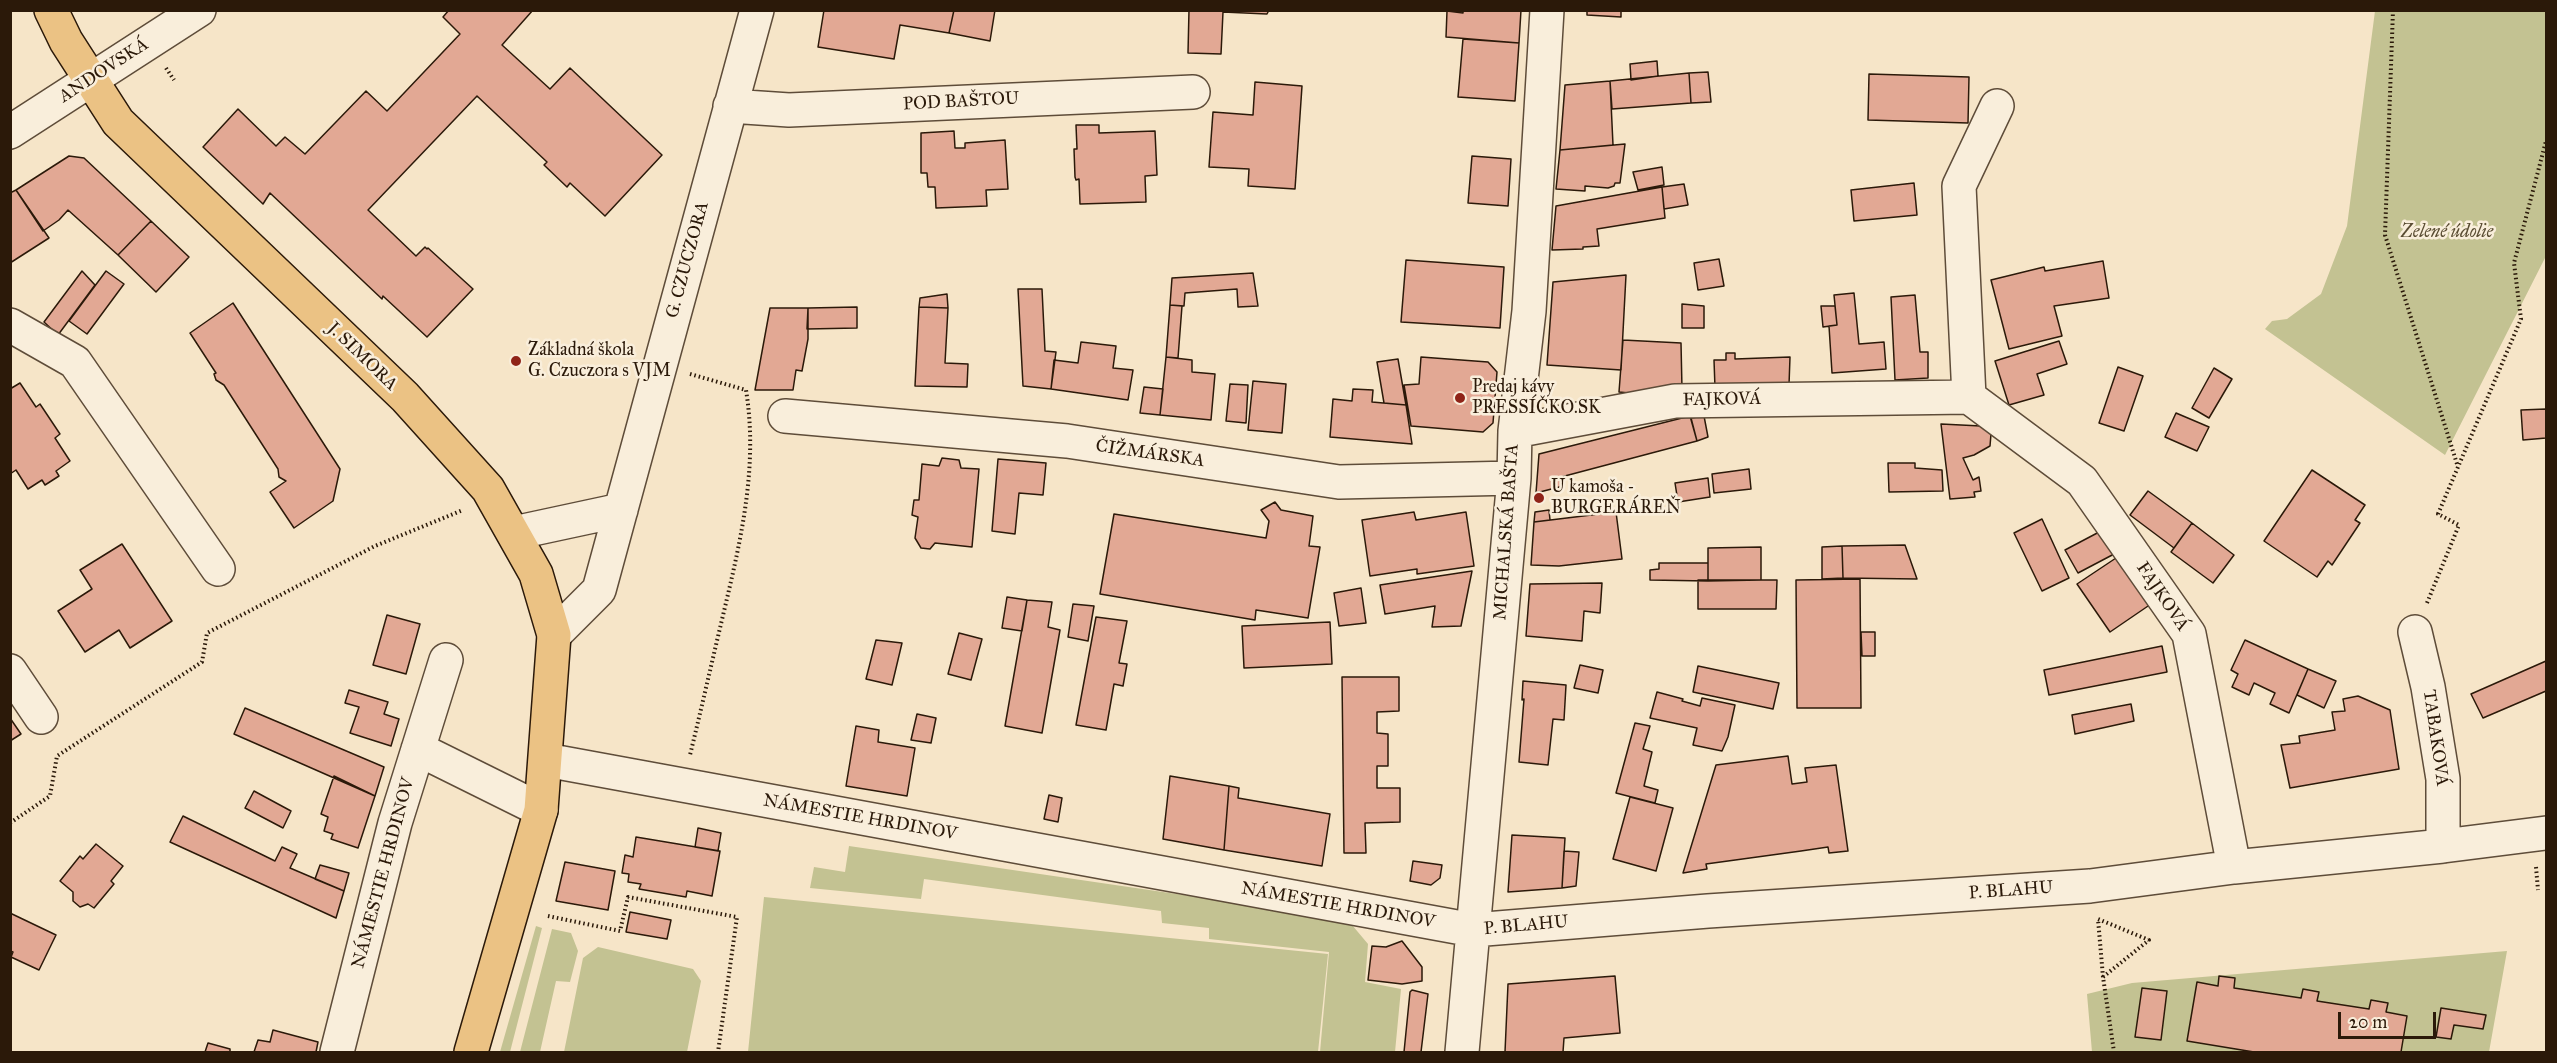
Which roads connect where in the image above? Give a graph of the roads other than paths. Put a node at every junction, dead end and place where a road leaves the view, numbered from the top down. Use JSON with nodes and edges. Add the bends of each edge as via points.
{"nodes":[{"id":1,"x":51,"y":10,"type":"edge"},
{"id":2,"x":199,"y":10,"type":"edge"},
{"id":3,"x":757,"y":10,"type":"edge"},
{"id":4,"x":1547,"y":10,"type":"edge"},
{"id":5,"x":91,"y":80,"type":"junction"},
{"id":6,"x":1193,"y":92,"type":"dead end"},
{"id":7,"x":730,"y":106,"type":"junction"},
{"id":8,"x":1997,"y":106,"type":"dead end"},
{"id":9,"x":10,"y":132,"type":"edge"},
{"id":10,"x":10,"y":325,"type":"edge"},
{"id":11,"x":1969,"y":397,"type":"junction"},
{"id":12,"x":785,"y":416,"type":"dead end"},
{"id":13,"x":1515,"y":431,"type":"junction"},
{"id":14,"x":1514,"y":478,"type":"junction"},
{"id":15,"x":621,"y":510,"type":"junction"},
{"id":16,"x":514,"y":533,"type":"junction"},
{"id":17,"x":218,"y":569,"type":"dead end"},
{"id":18,"x":2415,"y":632,"type":"road end"},
{"id":19,"x":554,"y":635,"type":"junction"},
{"id":20,"x":447,"y":660,"type":"dead end"},
{"id":21,"x":10,"y":671,"type":"edge"},
{"id":22,"x":40,"y":717,"type":"dead end"},
{"id":23,"x":418,"y":749,"type":"junction"},
{"id":24,"x":546,"y":760,"type":"junction"},
{"id":25,"x":542,"y":810,"type":"junction"},
{"id":26,"x":2443,"y":846,"type":"junction"},
{"id":27,"x":2541,"y":847,"type":"edge"},
{"id":28,"x":2234,"y":867,"type":"junction"},
{"id":29,"x":1473,"y":930,"type":"junction"},
{"id":30,"x":338,"y":1053,"type":"edge"},
{"id":31,"x":471,"y":1053,"type":"edge"},
{"id":32,"x":1462,"y":1053,"type":"edge"}],
"edges":[{"from":1,"to":5,"type":"main road","name":"J. SIMORA"},
{"from":2,"to":5,"type":"street","name":"ANDOVSKÁ"},
{"from":3,"to":7,"type":"street","name":"G. CZUCZORA"},
{"from":4,"to":13,"type":"street","name":"MICHALSKÁ BAŠTA","via":[[1529,311]]},
{"from":5,"to":9,"type":"street","name":"ANDOVSKÁ"},
{"from":5,"to":16,"type":"main road","name":"J. SIMORA","via":[[118,122],[405,397],[488,489]]},
{"from":6,"to":7,"type":"street","name":"POD BAŠTOU","via":[[789,110]]},
{"from":7,"to":15,"type":"street","name":"G. CZUCZORA"},
{"from":8,"to":11,"type":"street","via":[[1959,186]]},
{"from":10,"to":17,"type":"street","via":[[75,362]]},
{"from":11,"to":13,"type":"street","name":"FAJKOVÁ","via":[[1675,401]]},
{"from":11,"to":28,"type":"street","name":"FAJKOVÁ","via":[[2082,481],[2189,634]]},
{"from":12,"to":14,"type":"street","name":"ČIŽMÁRSKA","via":[[1067,441],[1339,482]]},
{"from":13,"to":14,"type":"street","name":"MICHALSKÁ BAŠTA"},
{"from":14,"to":29,"type":"street","name":"MICHALSKÁ BAŠTA"},
{"from":15,"to":16,"type":"street"},
{"from":15,"to":19,"type":"street","name":"G. CZUCZORA","via":[[599,590]]},
{"from":16,"to":19,"type":"main road","name":"J. SIMORA","via":[[536,574]]},
{"from":18,"to":26,"type":"street","name":"TABAKOVÁ","via":[[2443,779]]},
{"from":19,"to":24,"type":"main road","name":"J. SIMORA"},
{"from":20,"to":23,"type":"street","name":"NÁMESTIE HRDINOV"},
{"from":21,"to":22,"type":"street"},
{"from":23,"to":25,"type":"street"},
{"from":23,"to":30,"type":"street","name":"NÁMESTIE HRDINOV","via":[[395,823]]},
{"from":24,"to":25,"type":"main road"},
{"from":24,"to":29,"type":"street","name":"NÁMESTIE HRDINOV","via":[[647,769]]},
{"from":25,"to":31,"type":"main road"},
{"from":26,"to":27,"type":"street","name":"P. BLAHU"},
{"from":26,"to":28,"type":"street","name":"P. BLAHU"},
{"from":28,"to":29,"type":"street","name":"P. BLAHU","via":[[2090,886]]},
{"from":29,"to":32,"type":"street","name":"MICHALSKÁ BAŠTA"}]}
